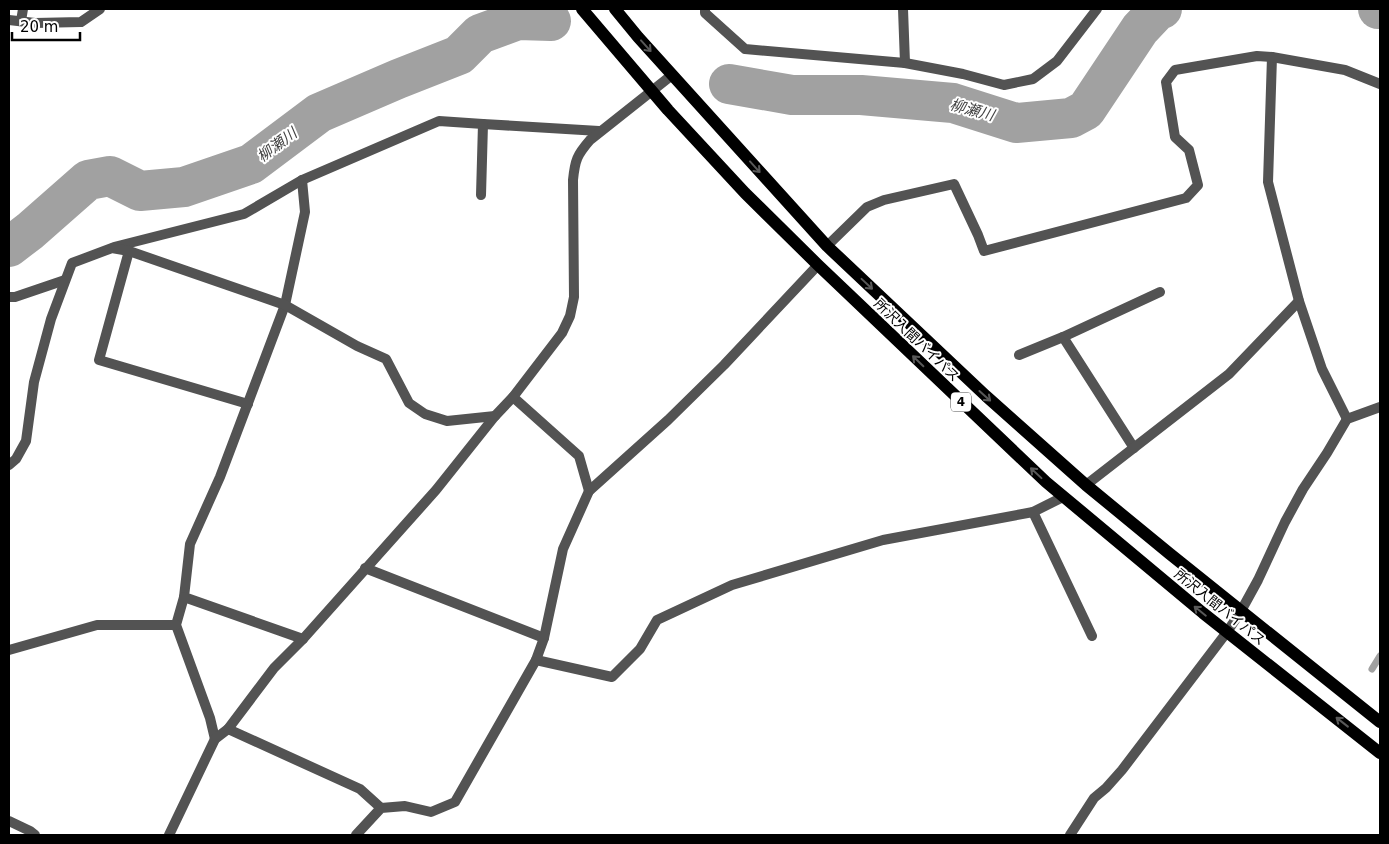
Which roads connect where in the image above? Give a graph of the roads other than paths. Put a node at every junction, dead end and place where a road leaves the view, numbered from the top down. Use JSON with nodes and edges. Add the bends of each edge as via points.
{"nodes":[{"id":1,"x":22,"y":9,"type":"edge"},
{"id":2,"x":100,"y":9,"type":"edge"},
{"id":3,"x":582,"y":9,"type":"edge"},
{"id":4,"x":615,"y":9,"type":"edge"},
{"id":5,"x":705,"y":9,"type":"edge"},
{"id":6,"x":903,"y":9,"type":"edge"},
{"id":7,"x":1097,"y":9,"type":"edge"},
{"id":8,"x":9,"y":20,"type":"edge"},
{"id":9,"x":21,"y":21,"type":"junction"},
{"id":10,"x":1272,"y":57,"type":"junction"},
{"id":11,"x":905,"y":63,"type":"junction"},
{"id":12,"x":672,"y":75,"type":"junction"},
{"id":13,"x":1380,"y":84,"type":"edge"},
{"id":14,"x":652,"y":91,"type":"junction"},
{"id":15,"x":483,"y":124,"type":"junction"},
{"id":16,"x":599,"y":131,"type":"junction"},
{"id":17,"x":302,"y":180,"type":"junction"},
{"id":18,"x":481,"y":195,"type":"dead end"},
{"id":19,"x":827,"y":246,"type":"junction"},
{"id":20,"x":112,"y":248,"type":"junction"},
{"id":21,"x":129,"y":251,"type":"junction"},
{"id":22,"x":818,"y":266,"type":"junction"},
{"id":23,"x":65,"y":280,"type":"junction"},
{"id":24,"x":1160,"y":292,"type":"dead end"},
{"id":25,"x":9,"y":297,"type":"edge"},
{"id":26,"x":1299,"y":301,"type":"junction"},
{"id":27,"x":285,"y":305,"type":"junction"},
{"id":28,"x":1063,"y":337,"type":"junction"},
{"id":29,"x":1019,"y":355,"type":"dead end"},
{"id":30,"x":513,"y":397,"type":"junction"},
{"id":31,"x":248,"y":404,"type":"junction"},
{"id":32,"x":1380,"y":407,"type":"edge"},
{"id":33,"x":495,"y":416,"type":"junction"},
{"id":34,"x":1347,"y":419,"type":"junction"},
{"id":35,"x":1134,"y":448,"type":"junction"},
{"id":36,"x":9,"y":465,"type":"edge"},
{"id":37,"x":1086,"y":485,"type":"junction"},
{"id":38,"x":588,"y":490,"type":"junction"},
{"id":39,"x":1062,"y":497,"type":"junction"},
{"id":40,"x":1033,"y":512,"type":"junction"},
{"id":41,"x":365,"y":568,"type":"junction"},
{"id":42,"x":184,"y":597,"type":"junction"},
{"id":43,"x":1241,"y":612,"type":"junction"},
{"id":44,"x":176,"y":625,"type":"junction"},
{"id":45,"x":1227,"y":632,"type":"junction"},
{"id":46,"x":1092,"y":636,"type":"dead end"},
{"id":47,"x":544,"y":638,"type":"junction"},
{"id":48,"x":303,"y":639,"type":"junction"},
{"id":49,"x":9,"y":650,"type":"edge"},
{"id":50,"x":536,"y":660,"type":"junction"},
{"id":51,"x":1380,"y":722,"type":"edge"},
{"id":52,"x":228,"y":729,"type":"junction"},
{"id":53,"x":215,"y":739,"type":"junction"},
{"id":54,"x":1380,"y":753,"type":"edge"},
{"id":55,"x":381,"y":808,"type":"junction"},
{"id":56,"x":9,"y":820,"type":"edge"},
{"id":57,"x":35,"y":835,"type":"edge"},
{"id":58,"x":169,"y":835,"type":"edge"},
{"id":59,"x":356,"y":835,"type":"edge"},
{"id":60,"x":1070,"y":835,"type":"edge"}],
"edges":[{"from":1,"to":9,"type":"street"},
{"from":2,"to":9,"type":"street","via":[[81,22]]},
{"from":3,"to":14,"type":"main road","name":"所沢入間バイパス","number":"4"},
{"from":4,"to":12,"type":"main road","name":"所沢入間バイパス","number":"4","one_way":true},
{"from":5,"to":11,"type":"street","via":[[705,13],[745,49]]},
{"from":6,"to":11,"type":"street"},
{"from":7,"to":11,"type":"street","via":[[1057,61],[1032,79],[1004,85]]},
{"from":8,"to":9,"type":"street"},
{"from":10,"to":13,"type":"street","via":[[1345,70]]},
{"from":10,"to":19,"type":"street","via":[[1256,56],[1175,70],[1166,82],[1175,137],[1189,150],[1198,185],[1186,198],[984,251],[954,184],[867,207]]},
{"from":10,"to":26,"type":"street","via":[[1268,182]]},
{"from":12,"to":14,"type":"street"},
{"from":12,"to":19,"type":"main road","name":"所沢入間バイパス","number":"4","one_way":true},
{"from":14,"to":16,"type":"street"},
{"from":14,"to":22,"type":"main road","name":"所沢入間バイパス","number":"4"},
{"from":15,"to":16,"type":"street"},
{"from":15,"to":17,"type":"street","via":[[439,120]]},
{"from":15,"to":18,"type":"street"},
{"from":16,"to":30,"type":"street","via":[[580,151],[575,163],[574,297],[570,316],[562,333]]},
{"from":17,"to":20,"type":"street","via":[[244,214]]},
{"from":17,"to":27,"type":"street","via":[[305,212]]},
{"from":19,"to":37,"type":"main road","name":"所沢入間バイパス","number":"4","one_way":true},
{"from":20,"to":21,"type":"street"},
{"from":20,"to":23,"type":"street","via":[[72,263]]},
{"from":21,"to":27,"type":"street"},
{"from":21,"to":31,"type":"street","via":[[99,360]]},
{"from":22,"to":38,"type":"street","via":[[675,413]]},
{"from":39,"to":22,"type":"main road","name":"所沢入間バイパス","number":"4","one_way":true},
{"from":23,"to":25,"type":"street"},
{"from":23,"to":36,"type":"street","via":[[34,382],[26,441]]},
{"from":24,"to":28,"type":"street"},
{"from":26,"to":34,"type":"street","via":[[1322,368]]},
{"from":26,"to":35,"type":"street","via":[[1229,374]]},
{"from":27,"to":31,"type":"street"},
{"from":27,"to":33,"type":"street","via":[[386,359],[409,403],[425,414],[447,421]]},
{"from":28,"to":29,"type":"street"},
{"from":28,"to":35,"type":"street"},
{"from":30,"to":33,"type":"street"},
{"from":30,"to":38,"type":"street","via":[[579,456]]},
{"from":31,"to":42,"type":"street","via":[[190,544]]},
{"from":32,"to":34,"type":"street"},
{"from":33,"to":41,"type":"street","via":[[436,490]]},
{"from":34,"to":43,"type":"street","via":[[1289,514]]},
{"from":35,"to":37,"type":"street"},
{"from":37,"to":43,"type":"main road","name":"所沢入間バイパス","number":"4"},
{"from":38,"to":47,"type":"street","via":[[563,550]]},
{"from":39,"to":40,"type":"street"},
{"from":45,"to":39,"type":"main road","name":"所沢入間バイパス","number":"4","one_way":true},
{"from":40,"to":46,"type":"street"},
{"from":40,"to":50,"type":"street","via":[[883,540],[732,584],[657,620],[640,649],[612,677]]},
{"from":41,"to":47,"type":"street"},
{"from":41,"to":48,"type":"street"},
{"from":42,"to":44,"type":"street"},
{"from":42,"to":48,"type":"street"},
{"from":43,"to":45,"type":"street"},
{"from":43,"to":51,"type":"main road","name":"所沢入間バイパス","number":"4"},
{"from":44,"to":49,"type":"street","via":[[97,625]]},
{"from":44,"to":53,"type":"street"},
{"from":54,"to":45,"type":"main road","name":"所沢入間バイパス","number":"4","one_way":true},
{"from":45,"to":60,"type":"street","via":[[1122,770],[1094,798]]},
{"from":47,"to":50,"type":"street"},
{"from":48,"to":52,"type":"street","via":[[274,668]]},
{"from":50,"to":55,"type":"street","via":[[455,802],[431,812],[406,806]]},
{"from":52,"to":53,"type":"street"},
{"from":52,"to":55,"type":"street","via":[[360,789]]},
{"from":53,"to":58,"type":"street"},
{"from":55,"to":59,"type":"street"},
{"from":56,"to":57,"type":"street"}]}
